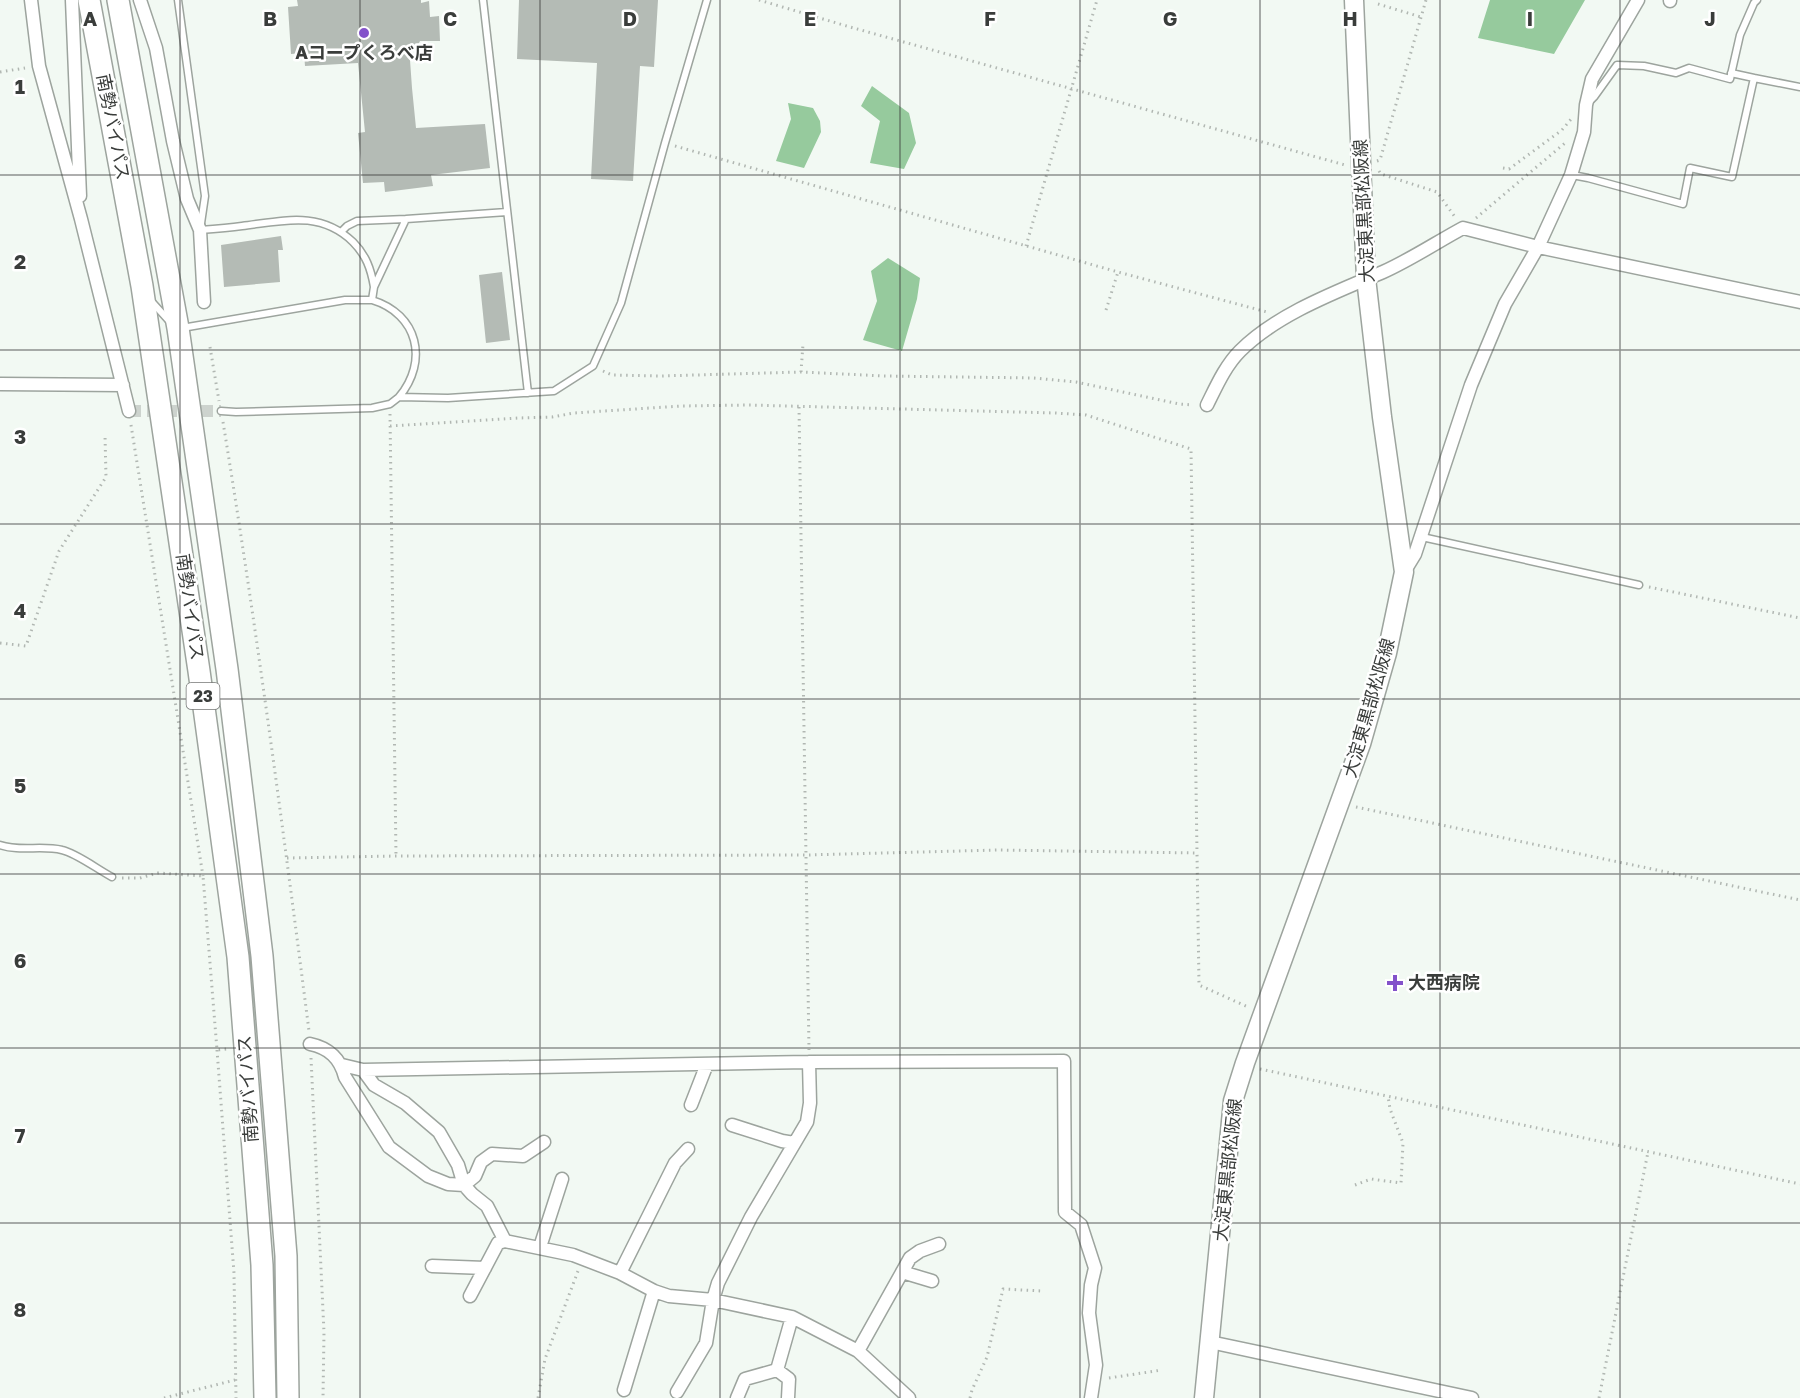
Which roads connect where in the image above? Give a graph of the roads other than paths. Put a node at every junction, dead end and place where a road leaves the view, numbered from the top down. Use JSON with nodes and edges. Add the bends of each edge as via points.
{"nodes":[{"id":1,"x":31,"y":0,"type":"edge"},
{"id":2,"x":72,"y":0,"type":"edge"},
{"id":3,"x":89,"y":0,"type":"edge"},
{"id":4,"x":118,"y":0,"type":"edge"},
{"id":5,"x":140,"y":0,"type":"edge"},
{"id":6,"x":178,"y":0,"type":"edge"},
{"id":7,"x":483,"y":0,"type":"edge"},
{"id":8,"x":707,"y":0,"type":"edge"},
{"id":9,"x":1354,"y":0,"type":"edge"},
{"id":10,"x":1638,"y":0,"type":"edge"},
{"id":11,"x":1757,"y":0,"type":"edge"},
{"id":12,"x":1731,"y":73,"type":"junction"},
{"id":13,"x":1754,"y":78,"type":"junction"},
{"id":14,"x":1800,"y":87,"type":"edge"},
{"id":15,"x":1586,"y":105,"type":"junction"},
{"id":16,"x":1571,"y":175,"type":"junction"},
{"id":17,"x":507,"y":212,"type":"junction"},
{"id":18,"x":81,"y":219,"type":"junction"},
{"id":19,"x":406,"y":219,"type":"junction"},
{"id":20,"x":200,"y":230,"type":"junction"},
{"id":21,"x":341,"y":232,"type":"junction"},
{"id":22,"x":1538,"y":247,"type":"junction"},
{"id":23,"x":1366,"y":278,"type":"junction"},
{"id":24,"x":142,"y":286,"type":"junction"},
{"id":25,"x":374,"y":287,"type":"junction"},
{"id":26,"x":372,"y":300,"type":"junction"},
{"id":27,"x":204,"y":302,"type":"dead end"},
{"id":28,"x":1800,"y":302,"type":"edge"},
{"id":29,"x":178,"y":328,"type":"junction"},
{"id":30,"x":0,"y":384,"type":"edge"},
{"id":31,"x":123,"y":385,"type":"junction"},
{"id":32,"x":528,"y":393,"type":"junction"},
{"id":33,"x":399,"y":397,"type":"junction"},
{"id":34,"x":1207,"y":405,"type":"road end"},
{"id":35,"x":129,"y":411,"type":"road end"},
{"id":36,"x":221,"y":411,"type":"tunnel mouth"},
{"id":37,"x":1422,"y":537,"type":"junction"},
{"id":38,"x":1404,"y":572,"type":"junction"},
{"id":39,"x":1639,"y":585,"type":"road end"},
{"id":40,"x":0,"y":845,"type":"edge"},
{"id":41,"x":112,"y":877,"type":"road end"},
{"id":42,"x":310,"y":1044,"type":"road end"},
{"id":43,"x":809,"y":1062,"type":"junction"},
{"id":44,"x":707,"y":1064,"type":"junction"},
{"id":45,"x":342,"y":1065,"type":"junction"},
{"id":46,"x":363,"y":1070,"type":"junction"},
{"id":47,"x":691,"y":1105,"type":"dead end"},
{"id":48,"x":732,"y":1125,"type":"dead end"},
{"id":49,"x":544,"y":1142,"type":"dead end"},
{"id":50,"x":794,"y":1143,"type":"junction"},
{"id":51,"x":688,"y":1149,"type":"dead end"},
{"id":52,"x":562,"y":1179,"type":"dead end"},
{"id":53,"x":464,"y":1185,"type":"junction"},
{"id":54,"x":505,"y":1241,"type":"junction"},
{"id":55,"x":939,"y":1244,"type":"dead end"},
{"id":56,"x":540,"y":1247,"type":"junction"},
{"id":57,"x":432,"y":1266,"type":"dead end"},
{"id":58,"x":485,"y":1268,"type":"junction"},
{"id":59,"x":902,"y":1272,"type":"junction"},
{"id":60,"x":620,"y":1273,"type":"junction"},
{"id":61,"x":932,"y":1281,"type":"dead end"},
{"id":62,"x":654,"y":1291,"type":"junction"},
{"id":63,"x":470,"y":1296,"type":"dead end"},
{"id":64,"x":713,"y":1300,"type":"junction"},
{"id":65,"x":792,"y":1317,"type":"junction"},
{"id":66,"x":1210,"y":1342,"type":"junction"},
{"id":67,"x":858,"y":1351,"type":"junction"},
{"id":68,"x":777,"y":1370,"type":"junction"},
{"id":69,"x":624,"y":1390,"type":"dead end"},
{"id":70,"x":677,"y":1392,"type":"dead end"},
{"id":71,"x":265,"y":1398,"type":"edge"},
{"id":72,"x":288,"y":1398,"type":"edge"},
{"id":73,"x":736,"y":1398,"type":"edge"},
{"id":74,"x":788,"y":1398,"type":"edge"},
{"id":75,"x":909,"y":1398,"type":"edge"},
{"id":76,"x":1091,"y":1398,"type":"edge"},
{"id":77,"x":1204,"y":1398,"type":"edge"},
{"id":78,"x":1472,"y":1398,"type":"edge"}],
"edges":[{"from":1,"to":18,"type":"street","via":[[39,66]]},
{"from":2,"to":18,"type":"street"},
{"from":3,"to":24,"type":"highway","name":"南勢バイパス","number":"23"},
{"from":4,"to":29,"type":"highway","name":"南勢バイパス","number":"23"},
{"from":5,"to":20,"type":"street","via":[[156,48],[187,199]]},
{"from":6,"to":20,"type":"lane","via":[[205,196]]},
{"from":7,"to":17,"type":"lane"},
{"from":8,"to":32,"type":"lane","via":[[621,303],[593,366],[554,391]]},
{"from":9,"to":23,"type":"main road","name":"大淀東黒部松阪線","via":[[1366,165]]},
{"from":10,"to":15,"type":"street","via":[[1592,79]]},
{"from":11,"to":12,"type":"lane","via":[[1740,34]]},
{"from":12,"to":13,"type":"lane"},
{"from":12,"to":15,"type":"lane","via":[[1730,79],[1689,68],[1676,73],[1617,64]]},
{"from":13,"to":14,"type":"lane"},
{"from":13,"to":16,"type":"lane","via":[[1732,177],[1690,168],[1683,204]]},
{"from":15,"to":16,"type":"street","via":[[1584,132]]},
{"from":16,"to":22,"type":"street"},
{"from":17,"to":19,"type":"lane"},
{"from":17,"to":32,"type":"lane"},
{"from":18,"to":31,"type":"street"},
{"from":19,"to":21,"type":"lane","via":[[357,221]]},
{"from":19,"to":25,"type":"lane"},
{"from":20,"to":21,"type":"lane","via":[[307,220]]},
{"from":20,"to":27,"type":"street"},
{"from":21,"to":25,"type":"lane","via":[[367,261]]},
{"from":22,"to":23,"type":"street","via":[[1463,228]]},
{"from":22,"to":28,"type":"street"},
{"from":22,"to":37,"type":"street","via":[[1505,304],[1471,385]]},
{"from":23,"to":34,"type":"street","via":[[1284,316],[1240,350]]},
{"from":23,"to":38,"type":"main road","name":"大淀東黒部松阪線"},
{"from":24,"to":29,"type":"lane","via":[[158,311]]},
{"from":24,"to":71,"type":"highway","name":"南勢バイパス","number":"23","via":[[238,957],[262,1265]]},
{"from":25,"to":26,"type":"lane"},
{"from":26,"to":29,"type":"lane","via":[[345,300]]},
{"from":26,"to":33,"type":"lane","via":[[395,311],[414,340],[414,373]]},
{"from":29,"to":72,"type":"highway","name":"南勢バイパス","number":"23","via":[[227,669],[262,956],[286,1256]]},
{"from":30,"to":31,"type":"street"},
{"from":31,"to":35,"type":"street"},
{"from":32,"to":33,"type":"lane"},
{"from":33,"to":36,"type":"lane","via":[[390,404],[372,408]]},
{"from":37,"to":38,"type":"street"},
{"from":37,"to":39,"type":"lane"},
{"from":38,"to":66,"type":"main road","name":"大淀東黒部松阪線","via":[[1387,653],[1361,744],[1233,1101]]},
{"from":40,"to":41,"type":"lane","via":[[9,849],[63,850]]},
{"from":42,"to":45,"type":"street","via":[[324,1047]]},
{"from":43,"to":44,"type":"street"},
{"from":43,"to":50,"type":"street","via":[[807,1122]]},
{"from":43,"to":76,"type":"street","via":[[1064,1061],[1065,1212],[1081,1225],[1095,1268],[1089,1313],[1096,1365]]},
{"from":44,"to":46,"type":"street"},
{"from":44,"to":47,"type":"street"},
{"from":45,"to":46,"type":"street"},
{"from":45,"to":53,"type":"street","via":[[345,1077],[389,1147],[428,1176]]},
{"from":46,"to":53,"type":"street","via":[[374,1085],[405,1103],[439,1132],[458,1165]]},
{"from":48,"to":50,"type":"street"},
{"from":49,"to":53,"type":"street","via":[[523,1155],[492,1154]]},
{"from":50,"to":64,"type":"street","via":[[751,1217]]},
{"from":51,"to":60,"type":"street","via":[[675,1163]]},
{"from":52,"to":56,"type":"street"},
{"from":53,"to":54,"type":"street","via":[[487,1206]]},
{"from":54,"to":56,"type":"street"},
{"from":54,"to":58,"type":"street","via":[[498,1243]]},
{"from":55,"to":59,"type":"street","via":[[910,1258]]},
{"from":56,"to":60,"type":"street"},
{"from":57,"to":58,"type":"street"},
{"from":58,"to":63,"type":"street"},
{"from":59,"to":61,"type":"street"},
{"from":59,"to":67,"type":"street"},
{"from":60,"to":62,"type":"street"},
{"from":62,"to":64,"type":"street"},
{"from":62,"to":69,"type":"street"},
{"from":64,"to":65,"type":"street"},
{"from":64,"to":70,"type":"street","via":[[706,1342]]},
{"from":65,"to":67,"type":"street"},
{"from":65,"to":68,"type":"street"},
{"from":66,"to":77,"type":"main road","name":"大淀東黒部松阪線"},
{"from":66,"to":78,"type":"street"},
{"from":67,"to":75,"type":"street"},
{"from":68,"to":73,"type":"street","via":[[745,1378]]},
{"from":68,"to":74,"type":"street","via":[[789,1379]]}]}
